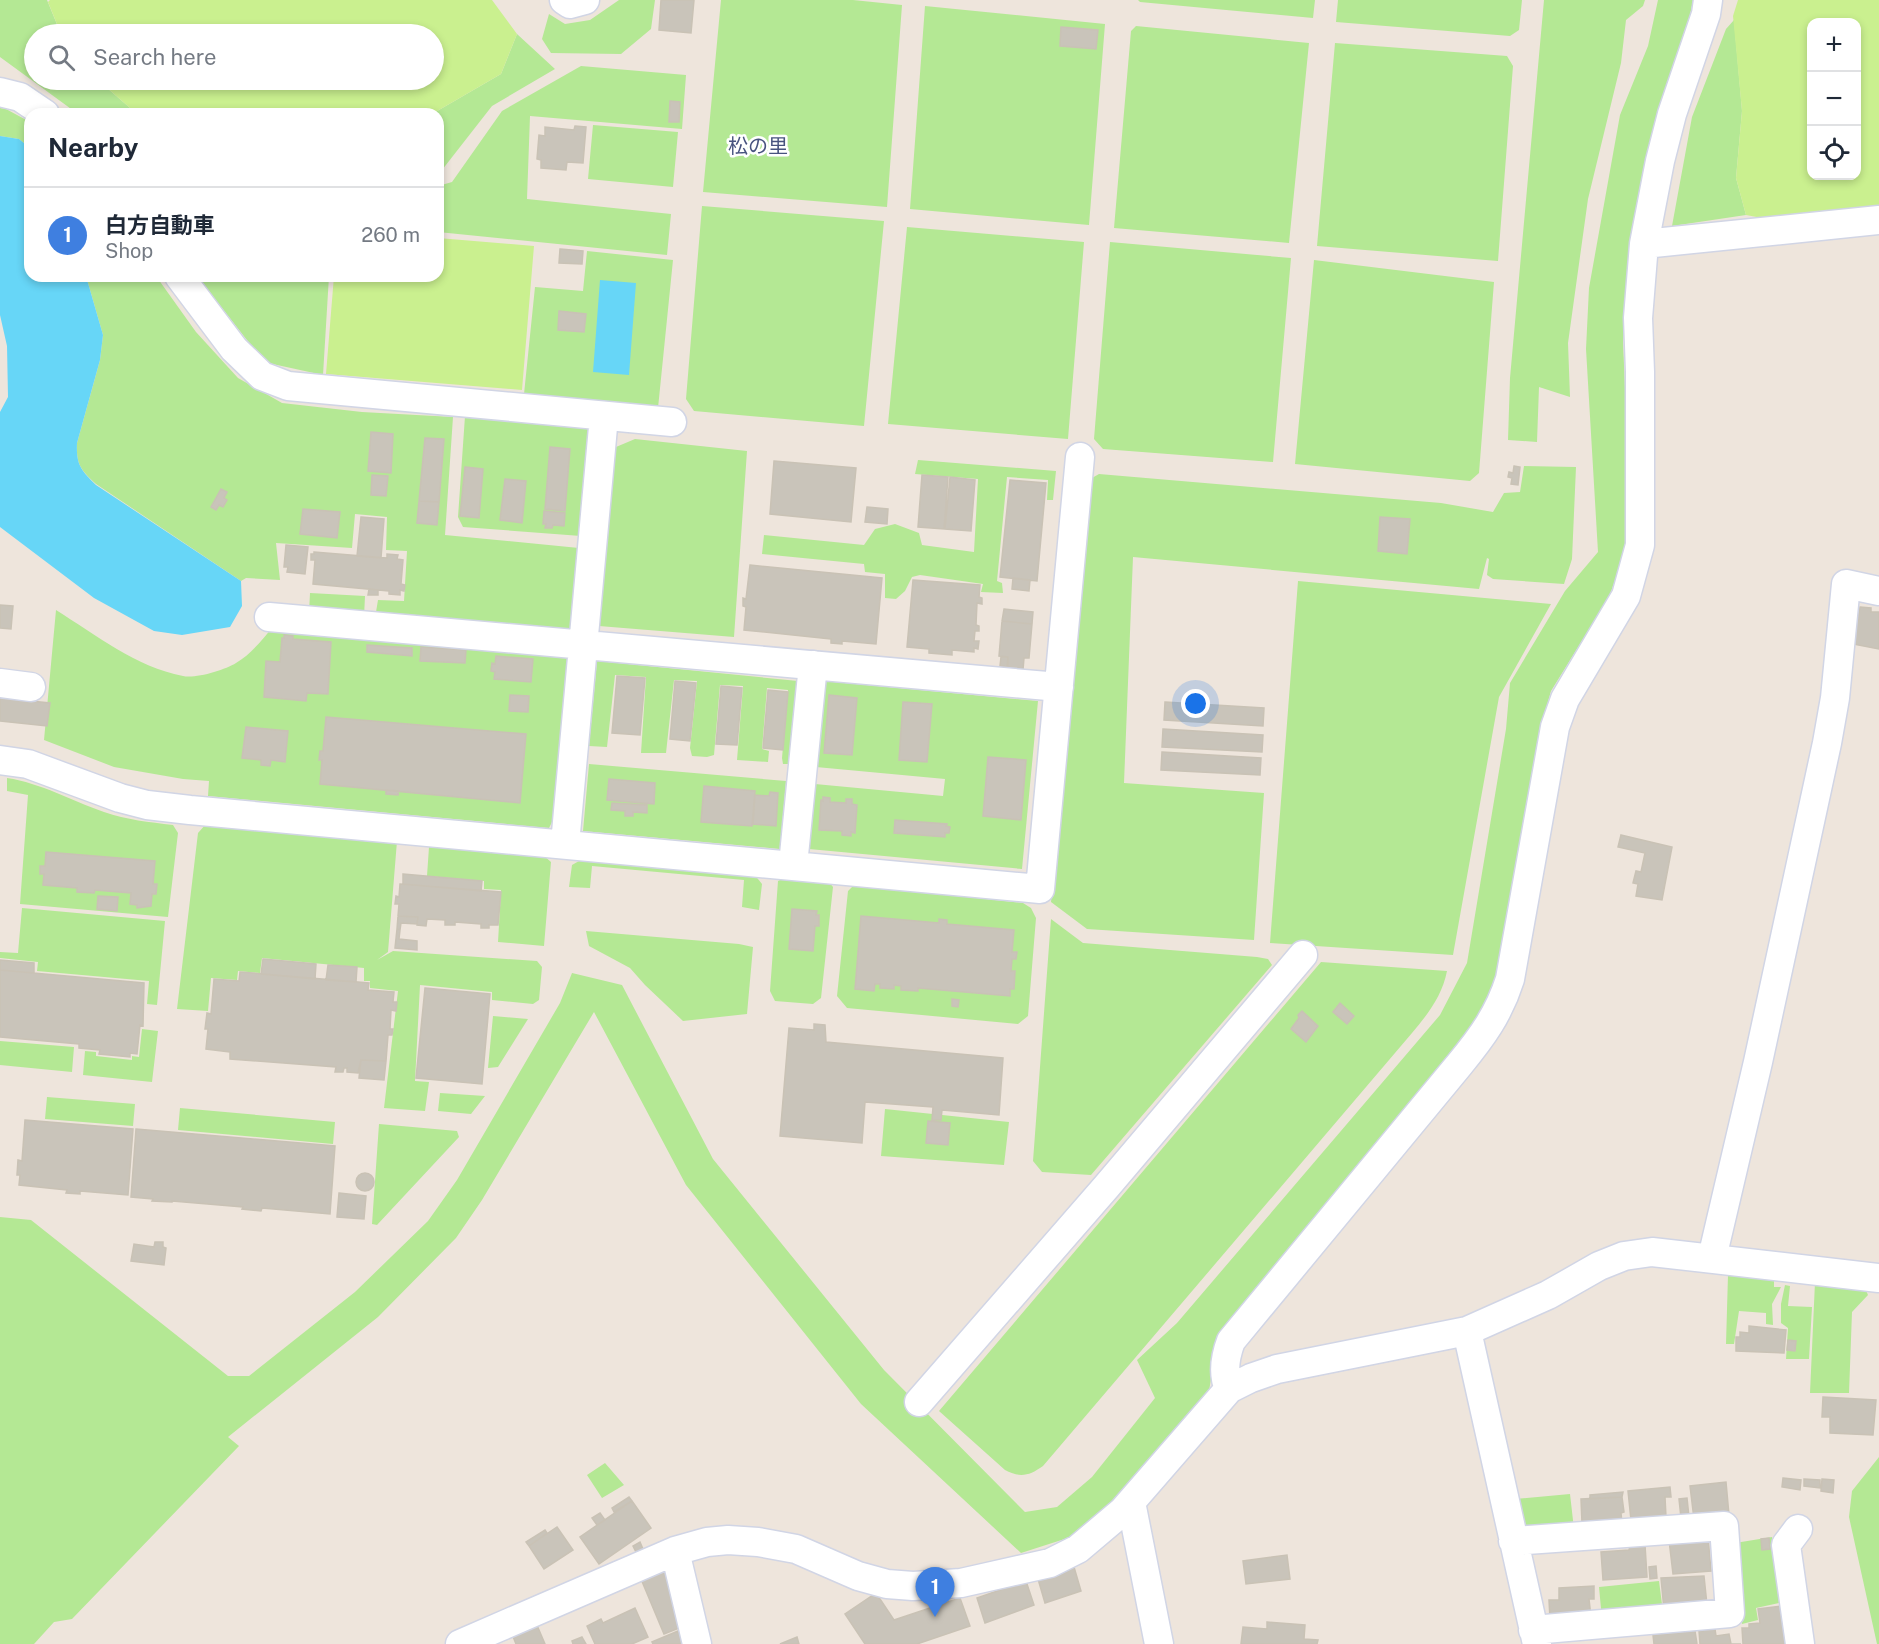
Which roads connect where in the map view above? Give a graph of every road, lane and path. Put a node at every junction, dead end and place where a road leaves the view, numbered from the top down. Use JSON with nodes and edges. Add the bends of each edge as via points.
{"nodes":[{"id":1,"x":564,"y":0,"type":"edge"},
{"id":2,"x":585,"y":0,"type":"edge"},
{"id":3,"x":1708,"y":0,"type":"edge"},
{"id":4,"x":0,"y":92,"type":"edge"},
{"id":5,"x":36,"y":108,"type":"edge"},
{"id":6,"x":1879,"y":220,"type":"edge"},
{"id":7,"x":1644,"y":244,"type":"junction"},
{"id":8,"x":184,"y":282,"type":"edge"},
{"id":9,"x":604,"y":416,"type":"junction"},
{"id":10,"x":672,"y":423,"type":"dead end"},
{"id":11,"x":1080,"y":457,"type":"dead end"},
{"id":12,"x":1879,"y":591,"type":"edge"},
{"id":13,"x":269,"y":617,"type":"dead end"},
{"id":14,"x":582,"y":645,"type":"junction"},
{"id":15,"x":813,"y":665,"type":"junction"},
{"id":16,"x":0,"y":683,"type":"edge"},
{"id":17,"x":31,"y":687,"type":"dead end"},
{"id":18,"x":1059,"y":687,"type":"junction"},
{"id":19,"x":0,"y":760,"type":"edge"},
{"id":20,"x":565,"y":844,"type":"junction"},
{"id":21,"x":793,"y":865,"type":"junction"},
{"id":22,"x":1303,"y":955,"type":"dead end"},
{"id":23,"x":1712,"y":1258,"type":"junction"},
{"id":24,"x":1879,"y":1278,"type":"edge"},
{"id":25,"x":1467,"y":1331,"type":"junction"},
{"id":26,"x":1229,"y":1389,"type":"junction"},
{"id":27,"x":919,"y":1402,"type":"dead end"},
{"id":28,"x":1131,"y":1502,"type":"junction"},
{"id":29,"x":1798,"y":1529,"type":"dead end"},
{"id":30,"x":1513,"y":1541,"type":"junction"},
{"id":31,"x":675,"y":1551,"type":"junction"},
{"id":32,"x":1535,"y":1637,"type":"edge"},
{"id":33,"x":460,"y":1644,"type":"edge"},
{"id":34,"x":698,"y":1644,"type":"edge"},
{"id":35,"x":1159,"y":1644,"type":"edge"},
{"id":36,"x":1800,"y":1644,"type":"edge"}],
"edges":[{"from":1,"to":2,"type":"street","via":[[570,4]]},
{"from":3,"to":7,"type":"street","via":[[1660,161]]},
{"from":4,"to":5,"type":"street","via":[[20,97]]},
{"from":6,"to":7,"type":"street"},
{"from":7,"to":26,"type":"street","via":[[1638,318],[1640,545],[1626,596],[1564,699],[1555,727],[1510,979],[1502,1004],[1483,1036],[1231,1341],[1225,1368]]},
{"from":8,"to":9,"type":"street","via":[[234,349],[262,376],[288,386]]},
{"from":9,"to":10,"type":"street"},
{"from":9,"to":14,"type":"street"},
{"from":11,"to":18,"type":"street"},
{"from":12,"to":23,"type":"street","via":[[1846,584],[1827,743]]},
{"from":13,"to":14,"type":"street"},
{"from":14,"to":15,"type":"street"},
{"from":14,"to":20,"type":"street"},
{"from":15,"to":18,"type":"street"},
{"from":15,"to":21,"type":"street"},
{"from":16,"to":17,"type":"street"},
{"from":18,"to":21,"type":"street","via":[[1040,889]]},
{"from":19,"to":20,"type":"street","via":[[28,764],[147,805]]},
{"from":20,"to":21,"type":"street"},
{"from":22,"to":27,"type":"street"},
{"from":23,"to":24,"type":"street"},
{"from":23,"to":25,"type":"street","via":[[1652,1252],[1624,1256]]},
{"from":25,"to":26,"type":"street","via":[[1277,1369]]},
{"from":25,"to":30,"type":"street"},
{"from":26,"to":28,"type":"street"},
{"from":28,"to":31,"type":"street","via":[[1078,1549],[1050,1563],[962,1583],[887,1584],[850,1573],[796,1549],[758,1542],[707,1542]]},
{"from":28,"to":35,"type":"street"},
{"from":29,"to":36,"type":"street","via":[[1786,1545]]},
{"from":30,"to":32,"type":"street"},
{"from":30,"to":32,"type":"street","via":[[1724,1526],[1730,1613]]},
{"from":31,"to":33,"type":"street"},
{"from":31,"to":34,"type":"street"}]}
